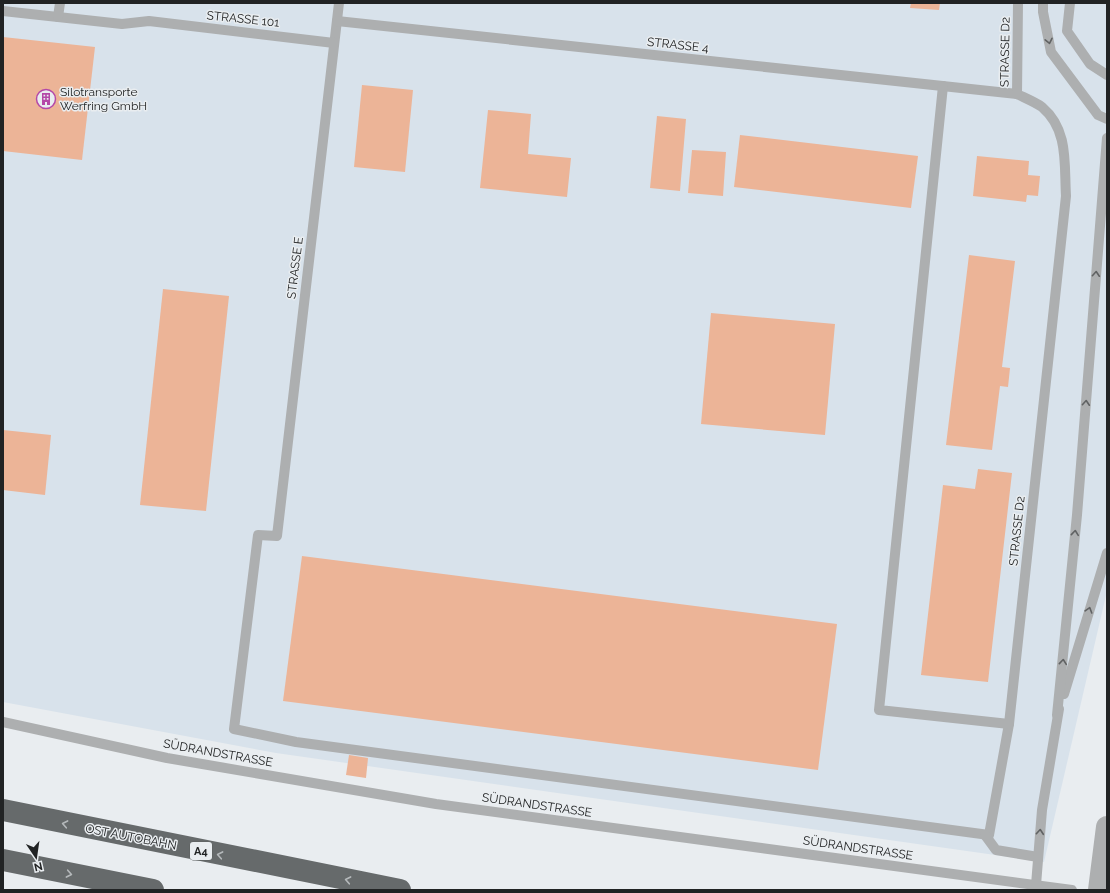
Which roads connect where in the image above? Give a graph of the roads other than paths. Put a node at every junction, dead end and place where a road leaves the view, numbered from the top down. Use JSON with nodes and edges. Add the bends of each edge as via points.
{"nodes":[{"id":1,"x":60,"y":3,"type":"edge"},
{"id":2,"x":339,"y":3,"type":"edge"},
{"id":3,"x":1018,"y":3,"type":"edge"},
{"id":4,"x":1043,"y":3,"type":"edge"},
{"id":5,"x":1070,"y":3,"type":"edge"},
{"id":6,"x":3,"y":11,"type":"edge"},
{"id":7,"x":58,"y":18,"type":"junction"},
{"id":8,"x":337,"y":21,"type":"junction"},
{"id":9,"x":334,"y":43,"type":"junction"},
{"id":10,"x":1107,"y":75,"type":"edge"},
{"id":11,"x":943,"y":86,"type":"junction"},
{"id":12,"x":1017,"y":94,"type":"junction"},
{"id":13,"x":1107,"y":119,"type":"edge"},
{"id":14,"x":1107,"y":138,"type":"edge"},
{"id":15,"x":1107,"y":553,"type":"edge"},
{"id":16,"x":1057,"y":715,"type":"junction"},
{"id":17,"x":3,"y":722,"type":"edge"},
{"id":18,"x":1009,"y":724,"type":"junction"},
{"id":19,"x":3,"y":810,"type":"edge"},
{"id":20,"x":1107,"y":827,"type":"edge"},
{"id":21,"x":985,"y":835,"type":"junction"},
{"id":22,"x":1038,"y":857,"type":"junction"},
{"id":23,"x":3,"y":860,"type":"edge"},
{"id":24,"x":1036,"y":885,"type":"junction"},
{"id":25,"x":154,"y":890,"type":"edge"},
{"id":26,"x":400,"y":890,"type":"edge"},
{"id":27,"x":1072,"y":890,"type":"edge"},
{"id":28,"x":1099,"y":890,"type":"edge"}],
"edges":[{"from":1,"to":7,"type":"lane"},
{"from":2,"to":8,"type":"lane","name":"STRASSE E"},
{"from":3,"to":12,"type":"lane","name":"STRASSE D2"},
{"from":4,"to":13,"type":"lane","one_way":true,"via":[[1042,12],[1051,52],[1098,115]]},
{"from":5,"to":10,"type":"lane","via":[[1067,31],[1090,64]]},
{"from":6,"to":7,"type":"lane","name":"STRASSE 101"},
{"from":7,"to":9,"type":"lane","name":"STRASSE 101","via":[[122,24],[149,22]]},
{"from":8,"to":9,"type":"lane","name":"STRASSE E"},
{"from":8,"to":11,"type":"lane","name":"STRASSE 4"},
{"from":9,"to":21,"type":"lane","name":"STRASSE E","via":[[277,536],[258,535],[234,729],[296,742]]},
{"from":11,"to":12,"type":"lane","name":"STRASSE 4"},
{"from":11,"to":18,"type":"lane","via":[[879,710]]},
{"from":12,"to":18,"type":"lane","name":"STRASSE D2","via":[[1041,106],[1057,126],[1062,137],[1066,196]]},
{"from":16,"to":14,"type":"lane","one_way":true,"via":[[1077,515]]},
{"from":16,"to":15,"type":"lane","one_way":true},
{"from":22,"to":16,"type":"lane","one_way":true,"via":[[1042,810]]},
{"from":17,"to":24,"type":"lane","name":"SÜDRANDSTRASSE","via":[[167,758],[436,804]]},
{"from":18,"to":21,"type":"lane","name":"STRASSE D2","via":[[989,835]]},
{"from":26,"to":19,"type":"highway","name":"OST AUTOBAHN","number":"A4","one_way":true},
{"from":20,"to":28,"type":"street"},
{"from":21,"to":22,"type":"lane","via":[[996,850]]},
{"from":22,"to":24,"type":"lane"},
{"from":23,"to":25,"type":"highway","one_way":true},
{"from":24,"to":27,"type":"lane","name":"SÜDRANDSTRASSE"}]}
